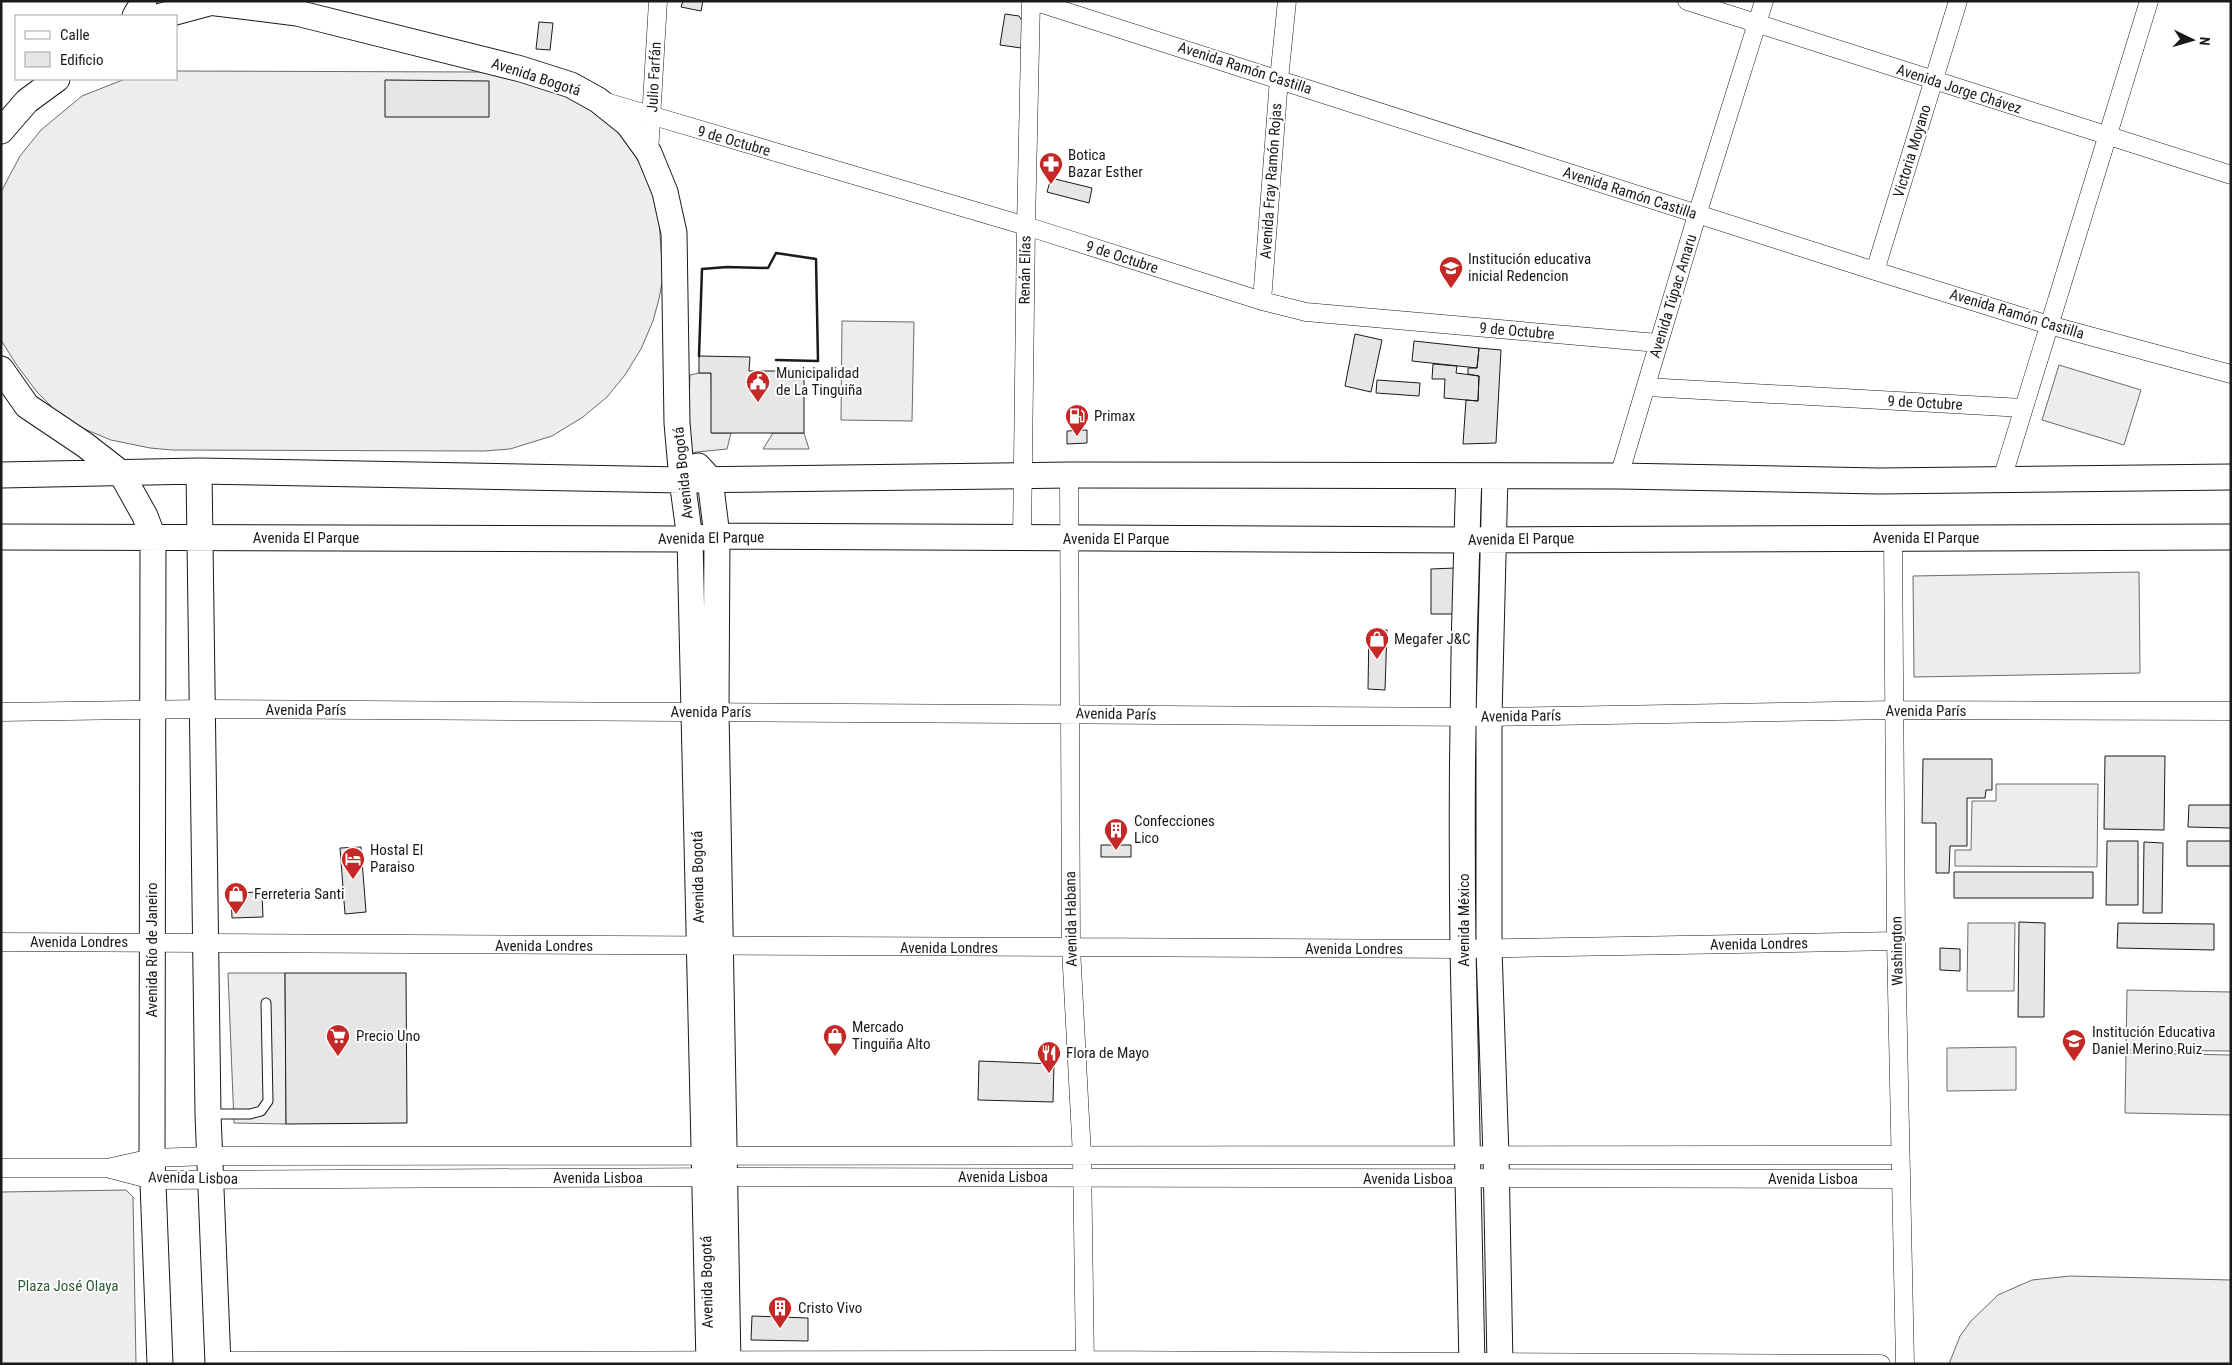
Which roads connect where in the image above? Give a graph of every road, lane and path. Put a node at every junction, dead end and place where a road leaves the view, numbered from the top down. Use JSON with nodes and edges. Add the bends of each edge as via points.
{"nodes":[{"id":1,"x":124,"y":1,"type":"edge"},
{"id":2,"x":144,"y":1,"type":"edge"},
{"id":3,"x":658,"y":1,"type":"edge"},
{"id":4,"x":1032,"y":1,"type":"edge"},
{"id":5,"x":1287,"y":1,"type":"edge"},
{"id":6,"x":1687,"y":1,"type":"edge"},
{"id":7,"x":1764,"y":1,"type":"edge"},
{"id":8,"x":1958,"y":1,"type":"edge"},
{"id":9,"x":2149,"y":1,"type":"edge"},
{"id":10,"x":205,"y":2,"type":"edge"},
{"id":11,"x":298,"y":7,"type":"edge"},
{"id":12,"x":117,"y":15,"type":"edge"},
{"id":13,"x":136,"y":15,"type":"edge"},
{"id":14,"x":165,"y":15,"type":"edge"},
{"id":15,"x":1757,"y":24,"type":"junction"},
{"id":16,"x":1279,"y":78,"type":"junction"},
{"id":17,"x":56,"y":80,"type":"edge"},
{"id":18,"x":1934,"y":81,"type":"junction"},
{"id":19,"x":598,"y":100,"type":"junction"},
{"id":20,"x":652,"y":116,"type":"junction"},
{"id":21,"x":1,"y":131,"type":"edge"},
{"id":22,"x":2107,"y":136,"type":"junction"},
{"id":23,"x":649,"y":153,"type":"junction"},
{"id":24,"x":2231,"y":175,"type":"edge"},
{"id":25,"x":1696,"y":215,"type":"junction"},
{"id":26,"x":1026,"y":226,"type":"junction"},
{"id":27,"x":1874,"y":271,"type":"junction"},
{"id":28,"x":1262,"y":301,"type":"junction"},
{"id":29,"x":2048,"y":325,"type":"junction"},
{"id":30,"x":1658,"y":343,"type":"junction"},
{"id":31,"x":1,"y":369,"type":"edge"},
{"id":32,"x":2231,"y":374,"type":"edge"},
{"id":33,"x":1646,"y":387,"type":"junction"},
{"id":34,"x":2024,"y":408,"type":"junction"},
{"id":35,"x":65,"y":431,"type":"junction"},
{"id":36,"x":679,"y":446,"type":"junction"},
{"id":37,"x":165,"y":471,"type":"junction"},
{"id":38,"x":199,"y":471,"type":"junction"},
{"id":39,"x":121,"y":473,"type":"junction"},
{"id":40,"x":53,"y":474,"type":"junction"},
{"id":41,"x":1,"y":475,"type":"edge"},
{"id":42,"x":1023,"y":475,"type":"junction"},
{"id":43,"x":1069,"y":475,"type":"junction"},
{"id":44,"x":1468,"y":476,"type":"junction"},
{"id":45,"x":1495,"y":476,"type":"junction"},
{"id":46,"x":1619,"y":476,"type":"junction"},
{"id":47,"x":2231,"y":477,"type":"edge"},
{"id":48,"x":710,"y":479,"type":"junction"},
{"id":49,"x":2002,"y":479,"type":"junction"},
{"id":50,"x":682,"y":480,"type":"junction"},
{"id":51,"x":149,"y":526,"type":"junction"},
{"id":52,"x":1,"y":537,"type":"edge"},
{"id":53,"x":2231,"y":537,"type":"edge"},
{"id":54,"x":201,"y":538,"type":"junction"},
{"id":55,"x":1022,"y":538,"type":"junction"},
{"id":56,"x":1494,"y":538,"type":"junction"},
{"id":57,"x":1893,"y":538,"type":"junction"},
{"id":58,"x":690,"y":539,"type":"junction"},
{"id":59,"x":1068,"y":539,"type":"junction"},
{"id":60,"x":1466,"y":540,"type":"junction"},
{"id":61,"x":718,"y":544,"type":"junction"},
{"id":62,"x":201,"y":709,"type":"junction"},
{"id":63,"x":153,"y":710,"type":"junction"},
{"id":64,"x":1894,"y":710,"type":"junction"},
{"id":65,"x":2231,"y":711,"type":"edge"},
{"id":66,"x":1,"y":712,"type":"edge"},
{"id":67,"x":706,"y":712,"type":"junction"},
{"id":68,"x":1069,"y":713,"type":"junction"},
{"id":69,"x":1464,"y":717,"type":"junction"},
{"id":70,"x":1490,"y":717,"type":"junction"},
{"id":71,"x":1896,"y":941,"type":"junction"},
{"id":72,"x":1,"y":942,"type":"edge"},
{"id":73,"x":152,"y":943,"type":"junction"},
{"id":74,"x":206,"y":943,"type":"junction"},
{"id":75,"x":709,"y":947,"type":"junction"},
{"id":76,"x":1070,"y":948,"type":"junction"},
{"id":77,"x":1463,"y":949,"type":"junction"},
{"id":78,"x":1489,"y":949,"type":"junction"},
{"id":79,"x":266,"y":1003,"type":"dead end"},
{"id":80,"x":208,"y":1114,"type":"junction"},
{"id":81,"x":1900,"y":1155,"type":"junction"},
{"id":82,"x":1082,"y":1156,"type":"junction"},
{"id":83,"x":714,"y":1167,"type":"junction"},
{"id":84,"x":1497,"y":1167,"type":"junction"},
{"id":85,"x":1,"y":1168,"type":"edge"},
{"id":86,"x":210,"y":1168,"type":"junction"},
{"id":87,"x":1469,"y":1168,"type":"junction"},
{"id":88,"x":152,"y":1169,"type":"junction"},
{"id":89,"x":1082,"y":1177,"type":"junction"},
{"id":90,"x":1900,"y":1179,"type":"junction"},
{"id":91,"x":719,"y":1362,"type":"edge"},
{"id":92,"x":1085,"y":1362,"type":"edge"},
{"id":93,"x":1500,"y":1362,"type":"edge"},
{"id":94,"x":218,"y":1363,"type":"edge"},
{"id":95,"x":1472,"y":1363,"type":"edge"},
{"id":96,"x":160,"y":1364,"type":"edge"},
{"id":97,"x":1881,"y":1364,"type":"edge"},
{"id":98,"x":1905,"y":1364,"type":"edge"}],
"edges":[{"from":1,"to":12,"type":"street"},
{"from":2,"to":13,"type":"street"},
{"from":3,"to":20,"type":"street","name":"Julio Farfán"},
{"from":4,"to":16,"type":"street","name":"Avenida Ramón Castilla"},
{"from":4,"to":26,"type":"street","name":"Renán Elías"},
{"from":5,"to":16,"type":"street","name":"Avenida Fray Ramón Rojas"},
{"from":6,"to":15,"type":"street","name":"Avenida Jorge Chávez"},
{"from":7,"to":15,"type":"street","name":"Avenida Túpac Amaru"},
{"from":8,"to":18,"type":"street","name":"Victoria Moyano"},
{"from":9,"to":22,"type":"street"},
{"from":10,"to":11,"type":"street","name":"Avenida Bogotá"},
{"from":10,"to":14,"type":"street"},
{"from":11,"to":19,"type":"street","name":"Avenida Bogotá","via":[[521,69],[572,85]]},
{"from":15,"to":18,"type":"street","name":"Avenida Jorge Chávez"},
{"from":15,"to":25,"type":"street","name":"Avenida Túpac Amaru"},
{"from":16,"to":25,"type":"street","name":"Avenida Ramón Castilla"},
{"from":16,"to":28,"type":"street","name":"Avenida Fray Ramón Rojas"},
{"from":17,"to":21,"type":"street","via":[[27,102]]},
{"from":18,"to":22,"type":"street","name":"Avenida Jorge Chávez"},
{"from":18,"to":27,"type":"street","name":"Victoria Moyano"},
{"from":19,"to":20,"type":"street","name":"9 de Octubre"},
{"from":19,"to":23,"type":"street","name":"Avenida Bogotá","via":[[628,124]]},
{"from":20,"to":23,"type":"street","name":"Julio Farfán"},
{"from":20,"to":26,"type":"street","name":"9 de Octubre"},
{"from":22,"to":24,"type":"street","name":"Avenida Jorge Chávez"},
{"from":22,"to":29,"type":"street"},
{"from":23,"to":36,"type":"street","name":"Avenida Bogotá","via":[[665,192],[674,233]]},
{"from":25,"to":27,"type":"street","name":"Avenida Ramón Castilla"},
{"from":25,"to":30,"type":"street","name":"Avenida Túpac Amaru"},
{"from":26,"to":28,"type":"street","name":"9 de Octubre"},
{"from":26,"to":42,"type":"street","name":"Renán Elías"},
{"from":27,"to":29,"type":"street","name":"Avenida Ramón Castilla"},
{"from":28,"to":30,"type":"street","name":"9 de Octubre","via":[[1306,312]]},
{"from":29,"to":32,"type":"street","name":"Avenida Ramón Castilla"},
{"from":29,"to":34,"type":"street"},
{"from":30,"to":33,"type":"street","name":"Avenida Túpac Amaru"},
{"from":31,"to":35,"type":"street","via":[[27,406]]},
{"from":33,"to":34,"type":"street","name":"9 de Octubre"},
{"from":33,"to":46,"type":"street","name":"Avenida Túpac Amaru"},
{"from":34,"to":49,"type":"street"},
{"from":35,"to":39,"type":"street"},
{"from":35,"to":40,"type":"street","via":[[63,462]]},
{"from":36,"to":48,"type":"street"},
{"from":36,"to":50,"type":"street","name":"Avenida Bogotá"},
{"from":37,"to":38,"type":"street"},
{"from":37,"to":39,"type":"street"},
{"from":37,"to":51,"type":"street","via":[[152,494]]},
{"from":38,"to":50,"type":"street"},
{"from":38,"to":54,"type":"street"},
{"from":39,"to":40,"type":"street"},
{"from":39,"to":51,"type":"street"},
{"from":40,"to":41,"type":"street"},
{"from":42,"to":43,"type":"street"},
{"from":42,"to":48,"type":"street"},
{"from":42,"to":55,"type":"street","name":"Renán Elías"},
{"from":43,"to":44,"type":"street"},
{"from":43,"to":59,"type":"street","name":"Avenida Habana"},
{"from":44,"to":45,"type":"street"},
{"from":44,"to":60,"type":"street","name":"Avenida México"},
{"from":45,"to":46,"type":"street"},
{"from":45,"to":56,"type":"street","name":"Avenida México"},
{"from":46,"to":49,"type":"street","via":[[1880,481]]},
{"from":47,"to":49,"type":"street"},
{"from":48,"to":50,"type":"street"},
{"from":48,"to":61,"type":"street","name":"Avenida Bogotá"},
{"from":50,"to":58,"type":"street","name":"Avenida Bogotá"},
{"from":51,"to":52,"type":"street","name":"Avenida El Parque"},
{"from":51,"to":54,"type":"street","name":"Avenida El Parque"},
{"from":51,"to":63,"type":"street","name":"Avenida Río de Janeiro"},
{"from":53,"to":57,"type":"street","name":"Avenida El Parque"},
{"from":54,"to":58,"type":"street","name":"Avenida El Parque"},
{"from":54,"to":62,"type":"street"},
{"from":55,"to":59,"type":"street","name":"Avenida El Parque"},
{"from":55,"to":61,"type":"street","name":"Avenida El Parque"},
{"from":56,"to":57,"type":"street","name":"Avenida El Parque"},
{"from":56,"to":60,"type":"street","name":"Avenida El Parque"},
{"from":56,"to":70,"type":"street","name":"Avenida México"},
{"from":57,"to":64,"type":"street","name":"Washington"},
{"from":58,"to":61,"type":"street","name":"Avenida El Parque"},
{"from":58,"to":67,"type":"street","name":"Avenida Bogotá"},
{"from":59,"to":60,"type":"street","name":"Avenida El Parque"},
{"from":59,"to":68,"type":"street","name":"Avenida Habana"},
{"from":60,"to":69,"type":"street","name":"Avenida México"},
{"from":61,"to":67,"type":"street","name":"Avenida Bogotá"},
{"from":62,"to":63,"type":"street","name":"Avenida París"},
{"from":62,"to":67,"type":"street","name":"Avenida París"},
{"from":62,"to":74,"type":"street"},
{"from":63,"to":66,"type":"street","name":"Avenida París"},
{"from":63,"to":73,"type":"street","name":"Avenida Río de Janeiro"},
{"from":64,"to":65,"type":"street","name":"Avenida París"},
{"from":64,"to":70,"type":"street","name":"Avenida París"},
{"from":64,"to":71,"type":"street","name":"Washington"},
{"from":67,"to":68,"type":"street","name":"Avenida París"},
{"from":67,"to":75,"type":"street","name":"Avenida Bogotá"},
{"from":68,"to":69,"type":"street","name":"Avenida París"},
{"from":68,"to":76,"type":"street","name":"Avenida Habana"},
{"from":69,"to":70,"type":"street","name":"Avenida París"},
{"from":69,"to":77,"type":"street","name":"Avenida México"},
{"from":70,"to":78,"type":"street","name":"Avenida México"},
{"from":71,"to":78,"type":"street","name":"Avenida Londres"},
{"from":71,"to":81,"type":"street","name":"Washington"},
{"from":72,"to":73,"type":"street","name":"Avenida Londres"},
{"from":73,"to":74,"type":"street","name":"Avenida Londres"},
{"from":73,"to":88,"type":"street","name":"Avenida Río de Janeiro"},
{"from":74,"to":75,"type":"street","name":"Avenida Londres"},
{"from":74,"to":80,"type":"street"},
{"from":75,"to":76,"type":"street","name":"Avenida Londres"},
{"from":75,"to":83,"type":"street","name":"Avenida Bogotá"},
{"from":76,"to":77,"type":"street","name":"Avenida Londres"},
{"from":76,"to":82,"type":"street","name":"Avenida Habana"},
{"from":77,"to":78,"type":"street","name":"Avenida Londres"},
{"from":77,"to":87,"type":"street","name":"Avenida México"},
{"from":78,"to":84,"type":"street","name":"Avenida México"},
{"from":79,"to":80,"type":"lane","via":[[268,1101],[261,1111],[250,1114]]},
{"from":80,"to":86,"type":"street"},
{"from":81,"to":84,"type":"street","name":"Avenida Lisboa"},
{"from":81,"to":90,"type":"street","name":"Washington"},
{"from":82,"to":83,"type":"street","name":"Avenida Lisboa"},
{"from":82,"to":87,"type":"street","name":"Avenida Lisboa"},
{"from":82,"to":89,"type":"street","name":"Avenida Habana"},
{"from":83,"to":86,"type":"street","name":"Avenida Lisboa"},
{"from":83,"to":86,"type":"street","name":"Avenida Lisboa"},
{"from":83,"to":89,"type":"street","name":"Avenida Lisboa"},
{"from":83,"to":91,"type":"street","name":"Avenida Bogotá"},
{"from":84,"to":87,"type":"street","name":"Avenida Lisboa"},
{"from":84,"to":90,"type":"street","name":"Avenida Lisboa"},
{"from":84,"to":93,"type":"street","name":"Avenida México"},
{"from":85,"to":88,"type":"street","name":"Avenida Lisboa"},
{"from":86,"to":88,"type":"street","name":"Avenida Lisboa"},
{"from":86,"to":88,"type":"street","name":"Avenida Lisboa"},
{"from":86,"to":94,"type":"street"},
{"from":87,"to":89,"type":"street","name":"Avenida Lisboa"},
{"from":87,"to":95,"type":"street","name":"Avenida México"},
{"from":88,"to":96,"type":"street","name":"Avenida Río de Janeiro"},
{"from":89,"to":92,"type":"street","name":"Avenida Habana"},
{"from":90,"to":98,"type":"street","name":"Washington"},
{"from":91,"to":92,"type":"street"},
{"from":91,"to":94,"type":"street"},
{"from":92,"to":95,"type":"street"},
{"from":93,"to":95,"type":"street"},
{"from":93,"to":97,"type":"street"}]}
